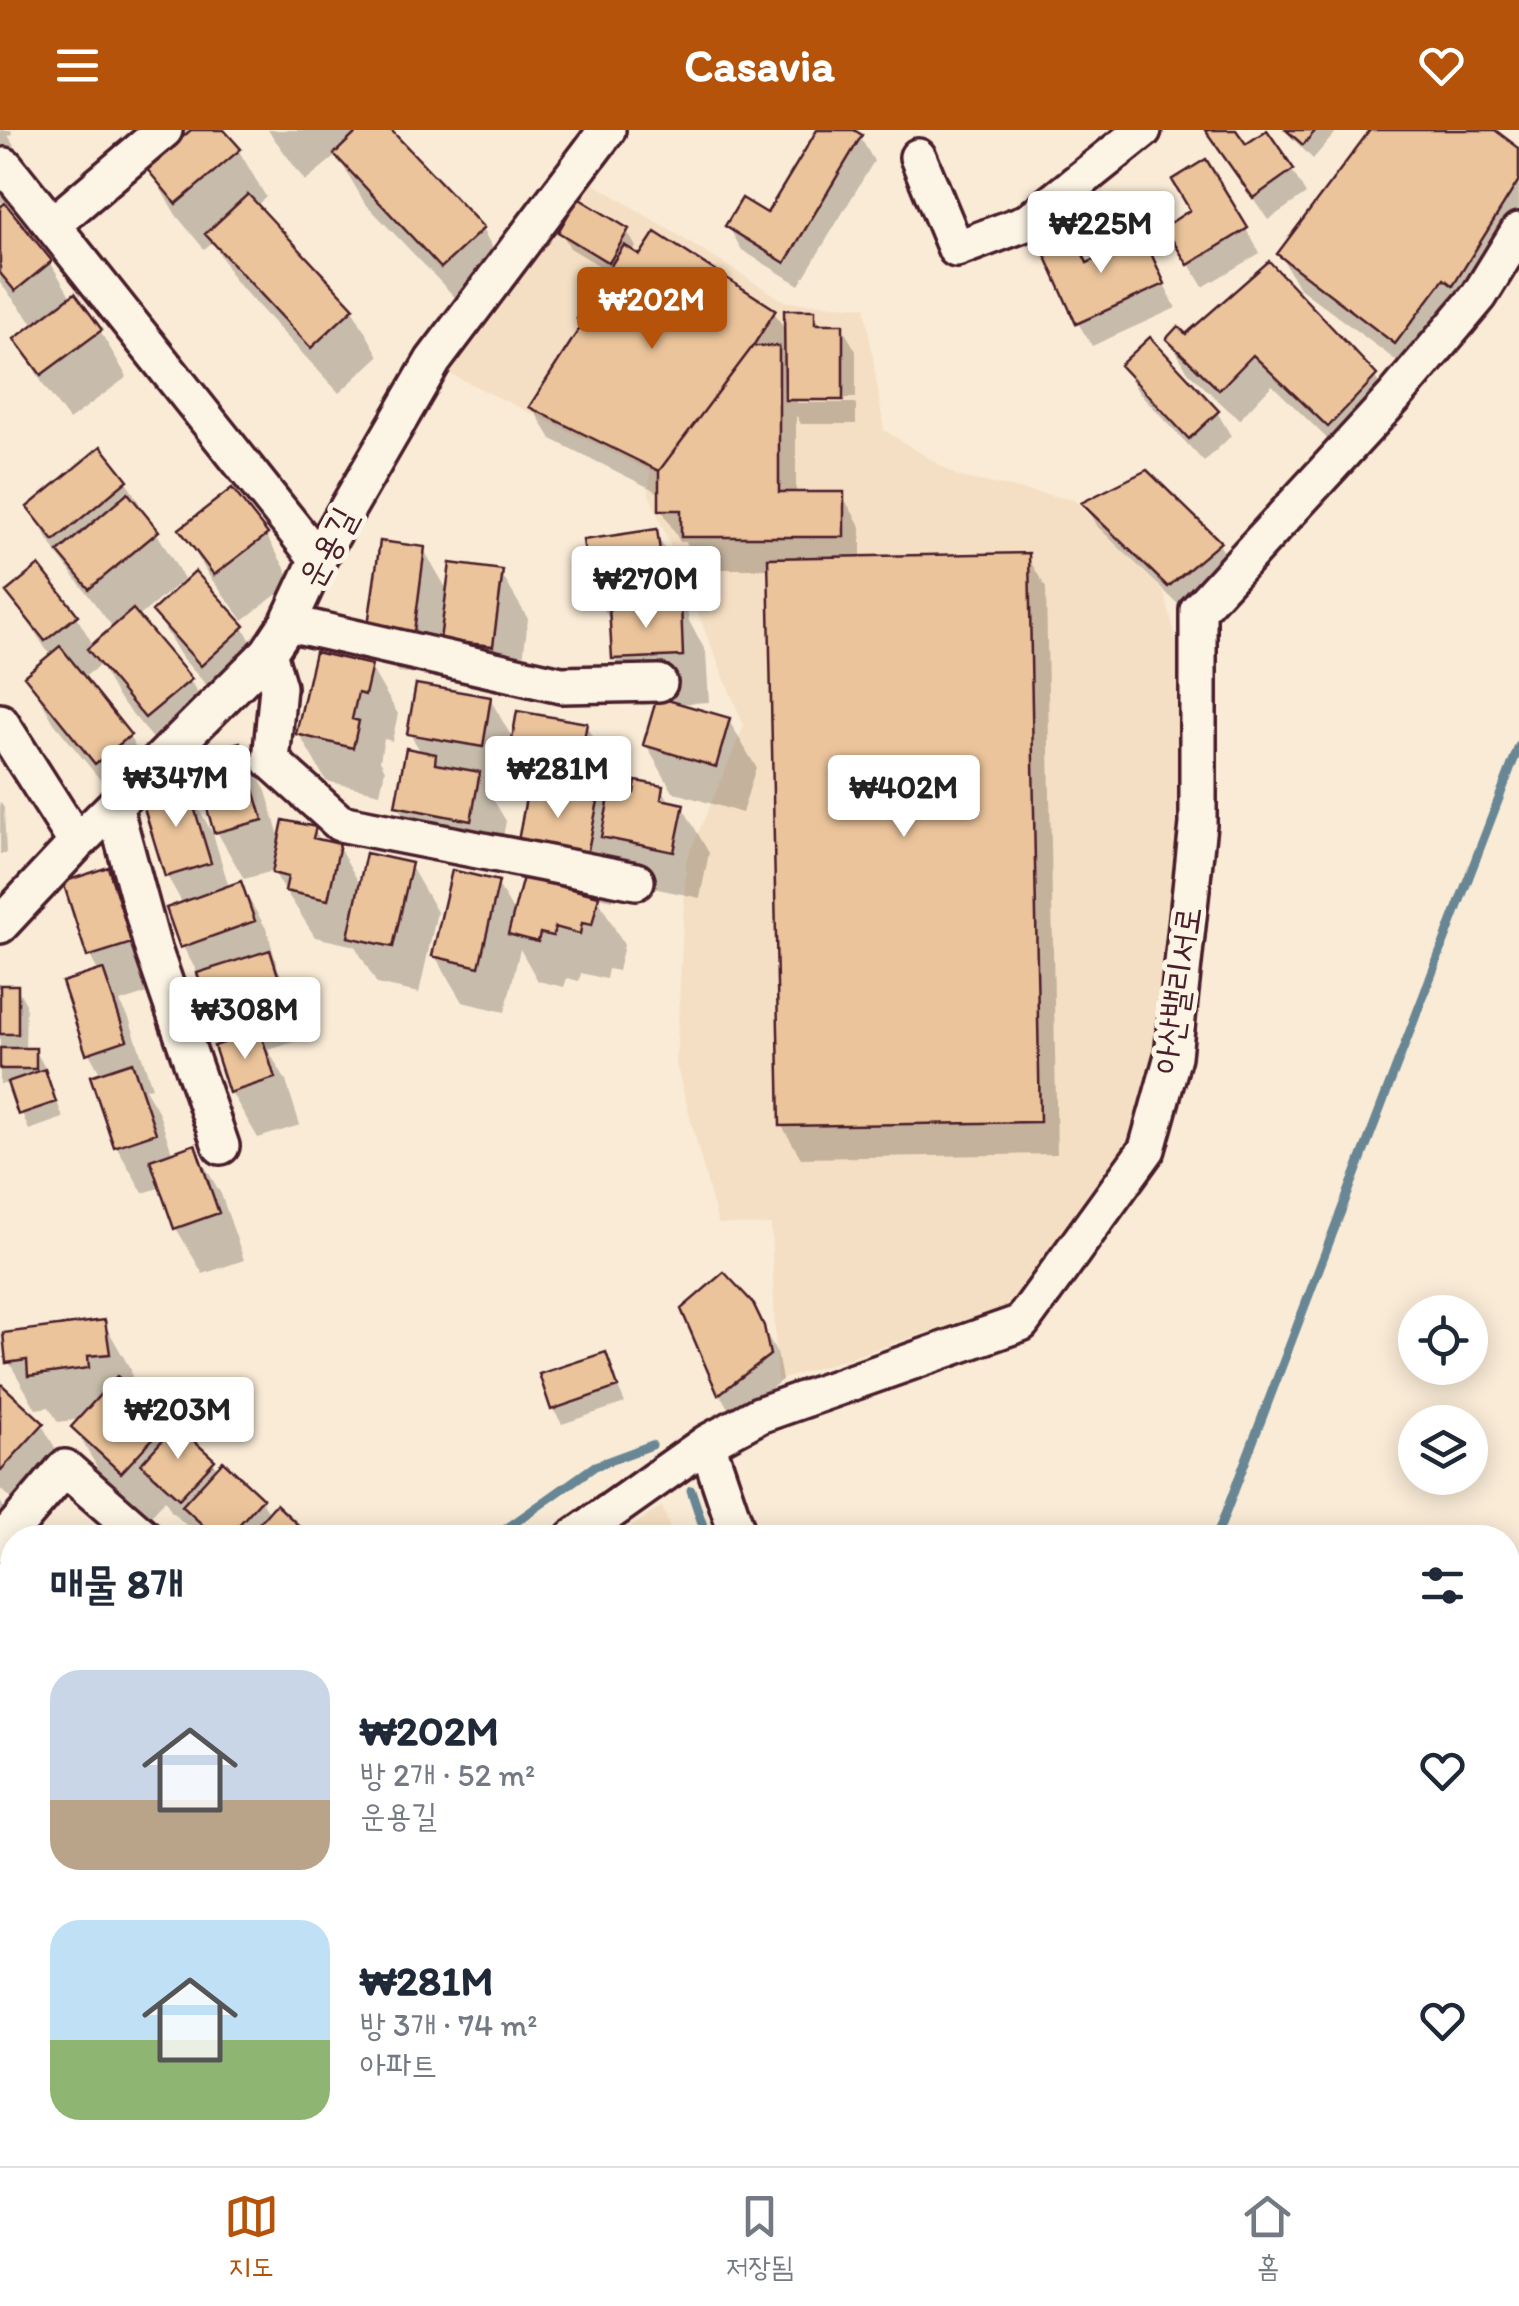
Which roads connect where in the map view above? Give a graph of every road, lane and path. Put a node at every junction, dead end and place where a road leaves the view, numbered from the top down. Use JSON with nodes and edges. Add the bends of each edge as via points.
{"nodes":[{"id":1,"x":164,"y":130,"type":"edge"},
{"id":2,"x":607,"y":130,"type":"edge"},
{"id":3,"x":1143,"y":130,"type":"edge"},
{"id":4,"x":918,"y":157,"type":"dead end"},
{"id":5,"x":0,"y":170,"type":"edge"},
{"id":6,"x":52,"y":225,"type":"junction"},
{"id":7,"x":1519,"y":230,"type":"edge"},
{"id":8,"x":318,"y":559,"type":"junction"},
{"id":9,"x":288,"y":623,"type":"junction"},
{"id":10,"x":268,"y":653,"type":"junction"},
{"id":11,"x":659,"y":683,"type":"dead end"},
{"id":12,"x":0,"y":722,"type":"edge"},
{"id":13,"x":114,"y":806,"type":"junction"},
{"id":14,"x":77,"y":843,"type":"junction"},
{"id":15,"x":636,"y":881,"type":"dead end"},
{"id":16,"x":0,"y":925,"type":"edge"},
{"id":17,"x":221,"y":1146,"type":"dead end"},
{"id":18,"x":707,"y":1443,"type":"junction"},
{"id":19,"x":16,"y":1525,"type":"edge"},
{"id":20,"x":130,"y":1525,"type":"edge"},
{"id":21,"x":591,"y":1525,"type":"edge"},
{"id":22,"x":735,"y":1525,"type":"edge"}],
"edges":[{"from":1,"to":6,"type":"street"},
{"from":2,"to":8,"type":"street","name":"운용길","via":[[433,361]]},
{"from":3,"to":4,"type":"street","via":[[1028,222],[956,249]]},
{"from":5,"to":6,"type":"street","via":[[5,166]]},
{"from":6,"to":8,"type":"street"},
{"from":7,"to":18,"type":"street","name":"아산밸리서로","via":[[1479,296],[1406,383],[1198,610],[1198,824],[1173,1056],[1147,1149],[1021,1323],[760,1414]]},
{"from":8,"to":9,"type":"street","name":"운용길"},
{"from":9,"to":10,"type":"street","name":"운용길"},
{"from":9,"to":11,"type":"street","via":[[561,685]]},
{"from":10,"to":13,"type":"street","name":"운용길"},
{"from":10,"to":15,"type":"street","via":[[278,687],[271,761],[340,823]]},
{"from":12,"to":14,"type":"street"},
{"from":13,"to":14,"type":"street","name":"운용길"},
{"from":13,"to":17,"type":"street","via":[[153,948]]},
{"from":14,"to":16,"type":"street","name":"운용길"},
{"from":18,"to":21,"type":"street","name":"아산밸리서로"},
{"from":18,"to":22,"type":"street"},
{"from":19,"to":20,"type":"street","via":[[65,1468]]}]}
